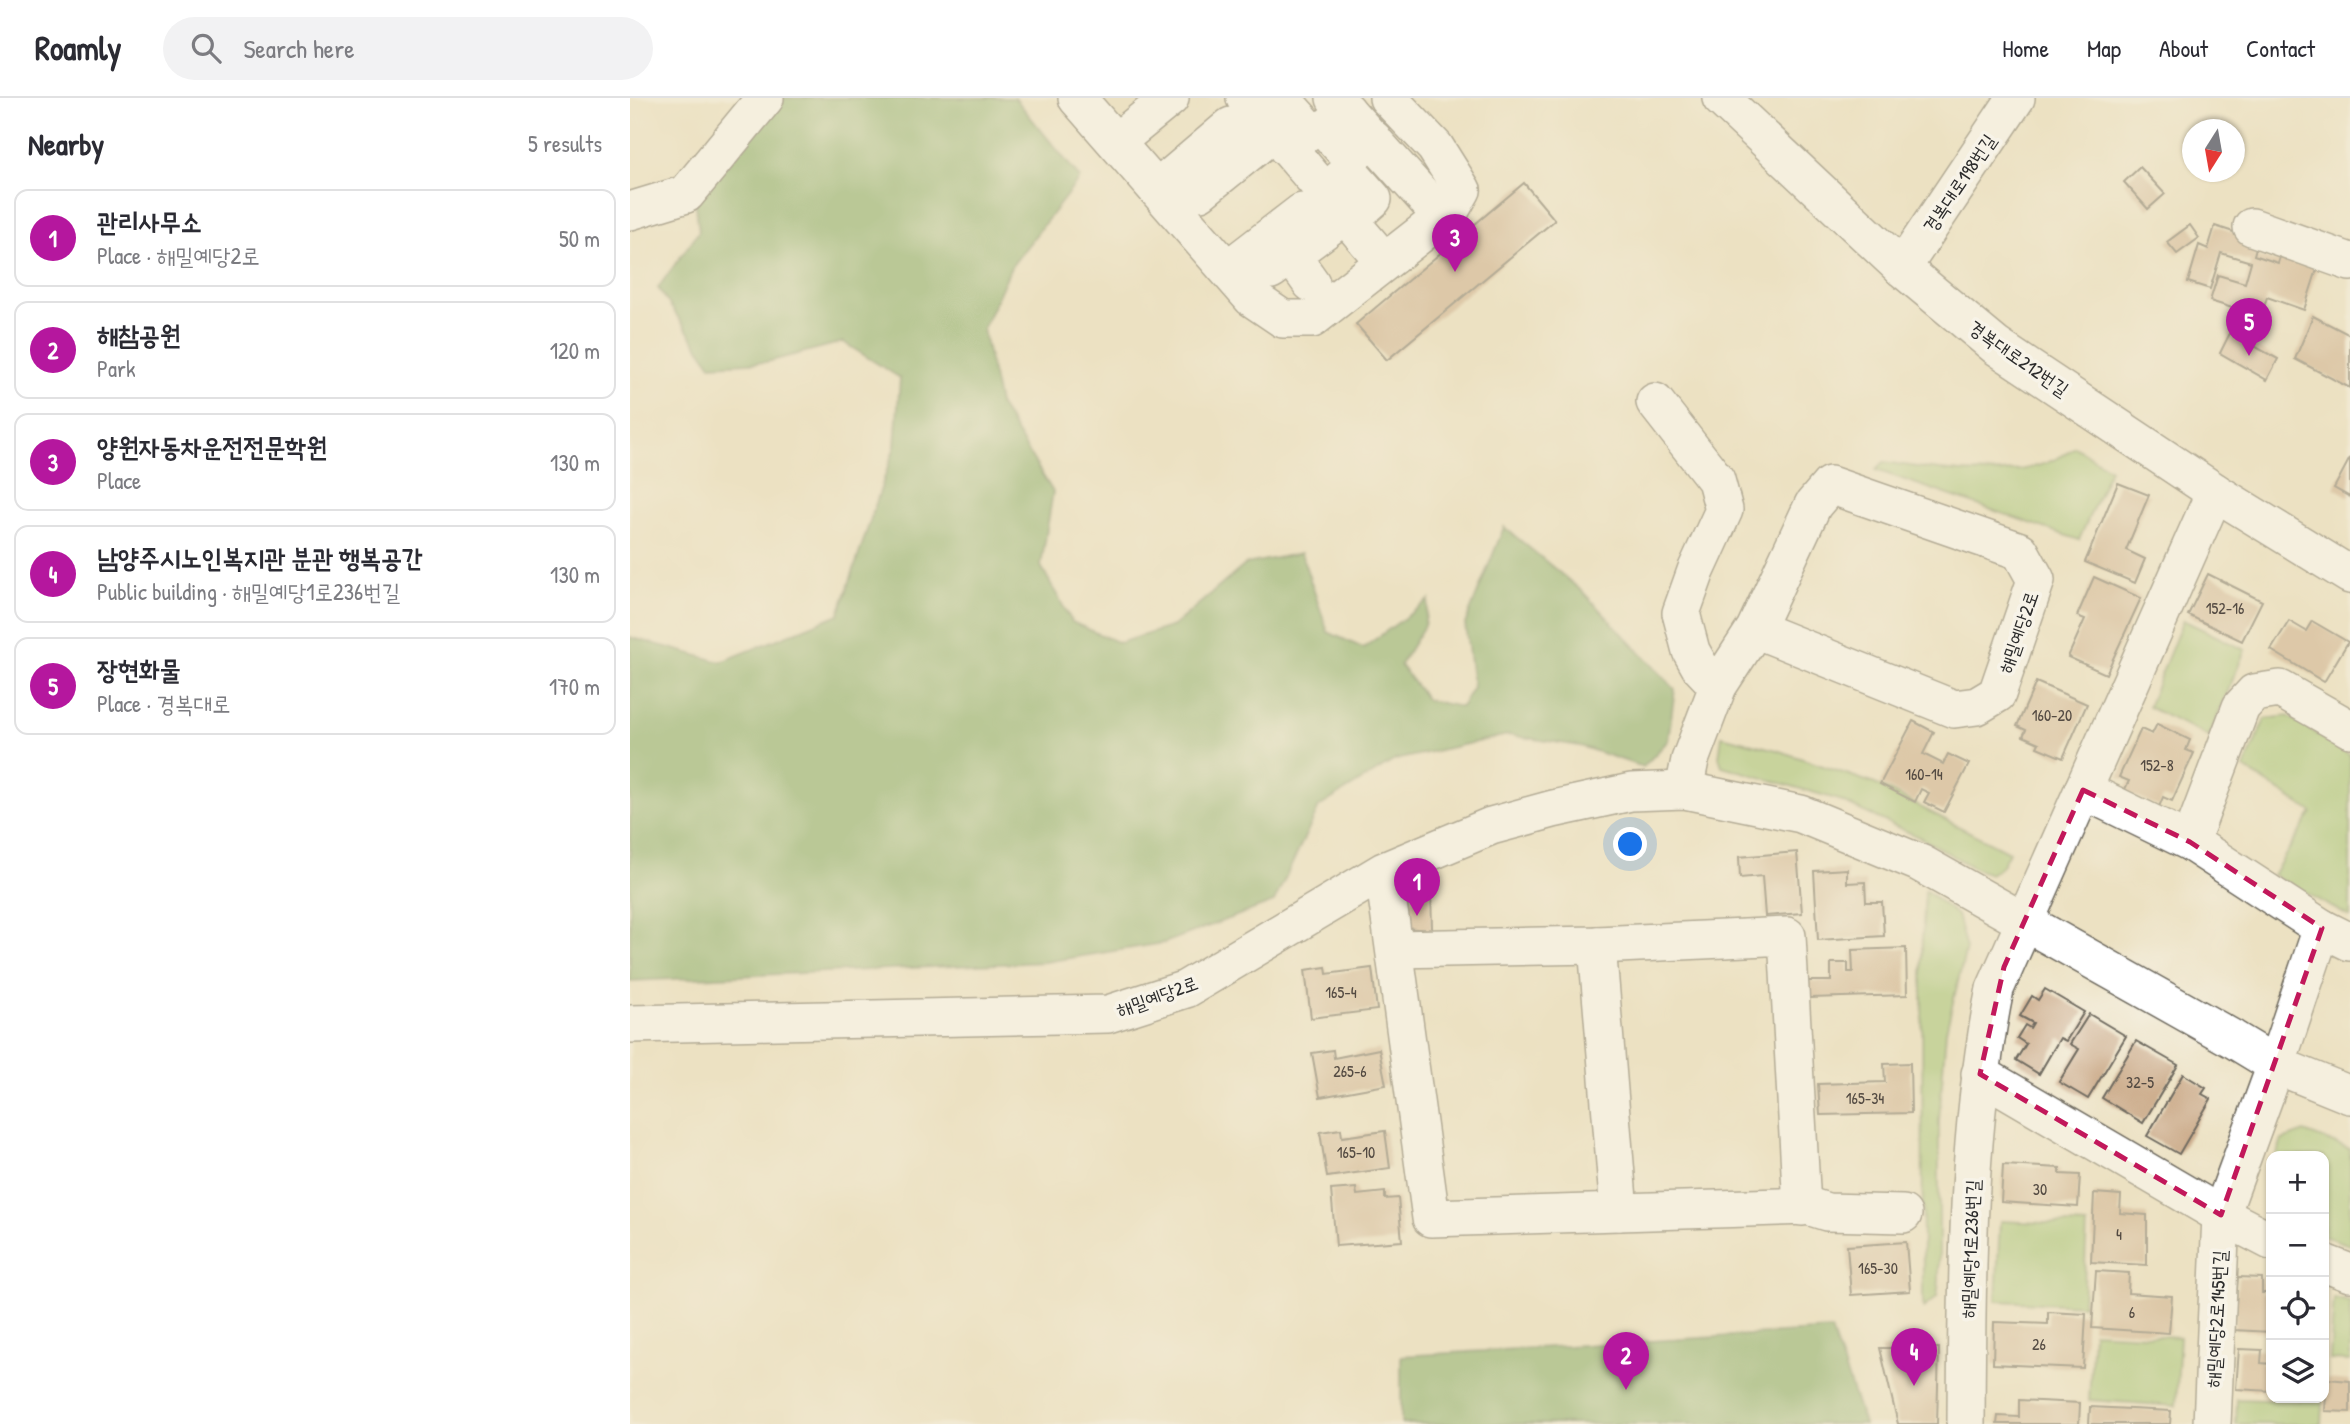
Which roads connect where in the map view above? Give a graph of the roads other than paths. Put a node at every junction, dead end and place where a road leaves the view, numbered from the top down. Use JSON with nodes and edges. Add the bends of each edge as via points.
{"nodes":[{"id":1,"x":765,"y":98,"type":"edge"},
{"id":2,"x":1077,"y":98,"type":"edge"},
{"id":3,"x":1170,"y":98,"type":"edge"},
{"id":4,"x":1388,"y":98,"type":"edge"},
{"id":5,"x":1721,"y":98,"type":"edge"},
{"id":6,"x":2016,"y":98,"type":"edge"},
{"id":7,"x":1341,"y":105,"type":"edge"},
{"id":8,"x":1116,"y":142,"type":"junction"},
{"id":9,"x":1269,"y":186,"type":"edge"},
{"id":10,"x":1157,"y":189,"type":"junction"},
{"id":11,"x":630,"y":211,"type":"edge"},
{"id":12,"x":1442,"y":217,"type":"junction"},
{"id":13,"x":2252,"y":227,"type":"dead end"},
{"id":14,"x":1384,"y":261,"type":"junction"},
{"id":15,"x":2350,"y":262,"type":"edge"},
{"id":16,"x":1902,"y":268,"type":"junction"},
{"id":17,"x":1228,"y":269,"type":"junction"},
{"id":18,"x":1655,"y":402,"type":"dead end"},
{"id":19,"x":2215,"y":492,"type":"junction"},
{"id":20,"x":2350,"y":575,"type":"edge"},
{"id":21,"x":1755,"y":629,"type":"junction"},
{"id":22,"x":1718,"y":686,"type":"junction"},
{"id":23,"x":2350,"y":729,"type":"edge"},
{"id":24,"x":1684,"y":790,"type":"junction"},
{"id":25,"x":2083,"y":790,"type":"junction"},
{"id":26,"x":2190,"y":842,"type":"junction"},
{"id":27,"x":1380,"y":875,"type":"junction"},
{"id":28,"x":2024,"y":920,"type":"junction"},
{"id":29,"x":2336,"y":935,"type":"edge"},
{"id":30,"x":1597,"y":945,"type":"junction"},
{"id":31,"x":1395,"y":949,"type":"junction"},
{"id":32,"x":630,"y":1024,"type":"edge"},
{"id":33,"x":2276,"y":1065,"type":"junction"},
{"id":34,"x":1980,"y":1074,"type":"junction"},
{"id":35,"x":2350,"y":1096,"type":"edge"},
{"id":36,"x":1802,"y":1207,"type":"junction"},
{"id":37,"x":1619,"y":1212,"type":"junction"},
{"id":38,"x":1903,"y":1214,"type":"dead end"},
{"id":39,"x":2221,"y":1215,"type":"junction"},
{"id":40,"x":2266,"y":1238,"type":"edge"},
{"id":41,"x":2329,"y":1265,"type":"edge"},
{"id":42,"x":2350,"y":1273,"type":"edge"},
{"id":43,"x":1966,"y":1424,"type":"edge"},
{"id":44,"x":2212,"y":1424,"type":"edge"}],
"edges":[{"from":1,"to":11,"type":"street","via":[[686,194]]},
{"from":2,"to":8,"type":"street"},
{"from":3,"to":8,"type":"street"},
{"from":4,"to":12,"type":"street","via":[[1436,148],[1462,190]]},
{"from":5,"to":16,"type":"street","name":"경복대로212번길"},
{"from":6,"to":16,"type":"street","name":"경복대로198번길"},
{"from":7,"to":12,"type":"street"},
{"from":8,"to":10,"type":"street"},
{"from":9,"to":10,"type":"street"},
{"from":9,"to":14,"type":"street"},
{"from":9,"to":17,"type":"street"},
{"from":10,"to":17,"type":"street"},
{"from":12,"to":14,"type":"street"},
{"from":13,"to":15,"type":"street"},
{"from":14,"to":17,"type":"street","via":[[1312,320],[1283,319],[1252,298]]},
{"from":16,"to":19,"type":"street","name":"경복대로212번길","via":[[1996,346]]},
{"from":18,"to":22,"type":"street","via":[[1716,480],[1724,510],[1681,613],[1691,651]]},
{"from":19,"to":20,"type":"street","name":"경복대로212번길"},
{"from":19,"to":25,"type":"street"},
{"from":21,"to":21,"type":"street","name":"해밀예당2로","via":[[1813,505],[1830,485],[2020,551],[2036,580],[1997,694],[1977,706],[1954,709]]},
{"from":21,"to":22,"type":"street","name":"해밀예당2로"},
{"from":22,"to":24,"type":"street","name":"해밀예당2로","via":[[1690,760]]},
{"from":23,"to":26,"type":"street","via":[[2280,689],[2254,693],[2241,706]]},
{"from":24,"to":27,"type":"street","name":"해밀예당2로","via":[[1631,792],[1503,823]]},
{"from":24,"to":28,"type":"street","name":"해밀예당2로","via":[[1801,814],[1920,863]]},
{"from":25,"to":26,"type":"street"},
{"from":25,"to":28,"type":"street"},
{"from":26,"to":29,"type":"street"},
{"from":27,"to":31,"type":"street"},
{"from":27,"to":32,"type":"street","name":"해밀예당2로","via":[[1186,989],[1108,1014]]},
{"from":28,"to":33,"type":"street","name":"해밀예당2로"},
{"from":28,"to":34,"type":"street","name":"해밀예당1로236번길","via":[[1995,989]]},
{"from":29,"to":33,"type":"street"},
{"from":30,"to":31,"type":"street"},
{"from":30,"to":36,"type":"street","via":[[1787,936]]},
{"from":30,"to":37,"type":"street"},
{"from":31,"to":37,"type":"street","via":[[1431,1218]]},
{"from":33,"to":35,"type":"street","name":"해밀예당2로"},
{"from":33,"to":39,"type":"street","name":"해밀예당2로145번길"},
{"from":34,"to":39,"type":"street"},
{"from":34,"to":43,"type":"street","name":"해밀예당1로236번길"},
{"from":36,"to":37,"type":"street"},
{"from":36,"to":38,"type":"street"},
{"from":39,"to":40,"type":"street","name":"해밀예당2로145번길"},
{"from":39,"to":44,"type":"street","name":"해밀예당2로145번길"},
{"from":41,"to":42,"type":"street"}]}
